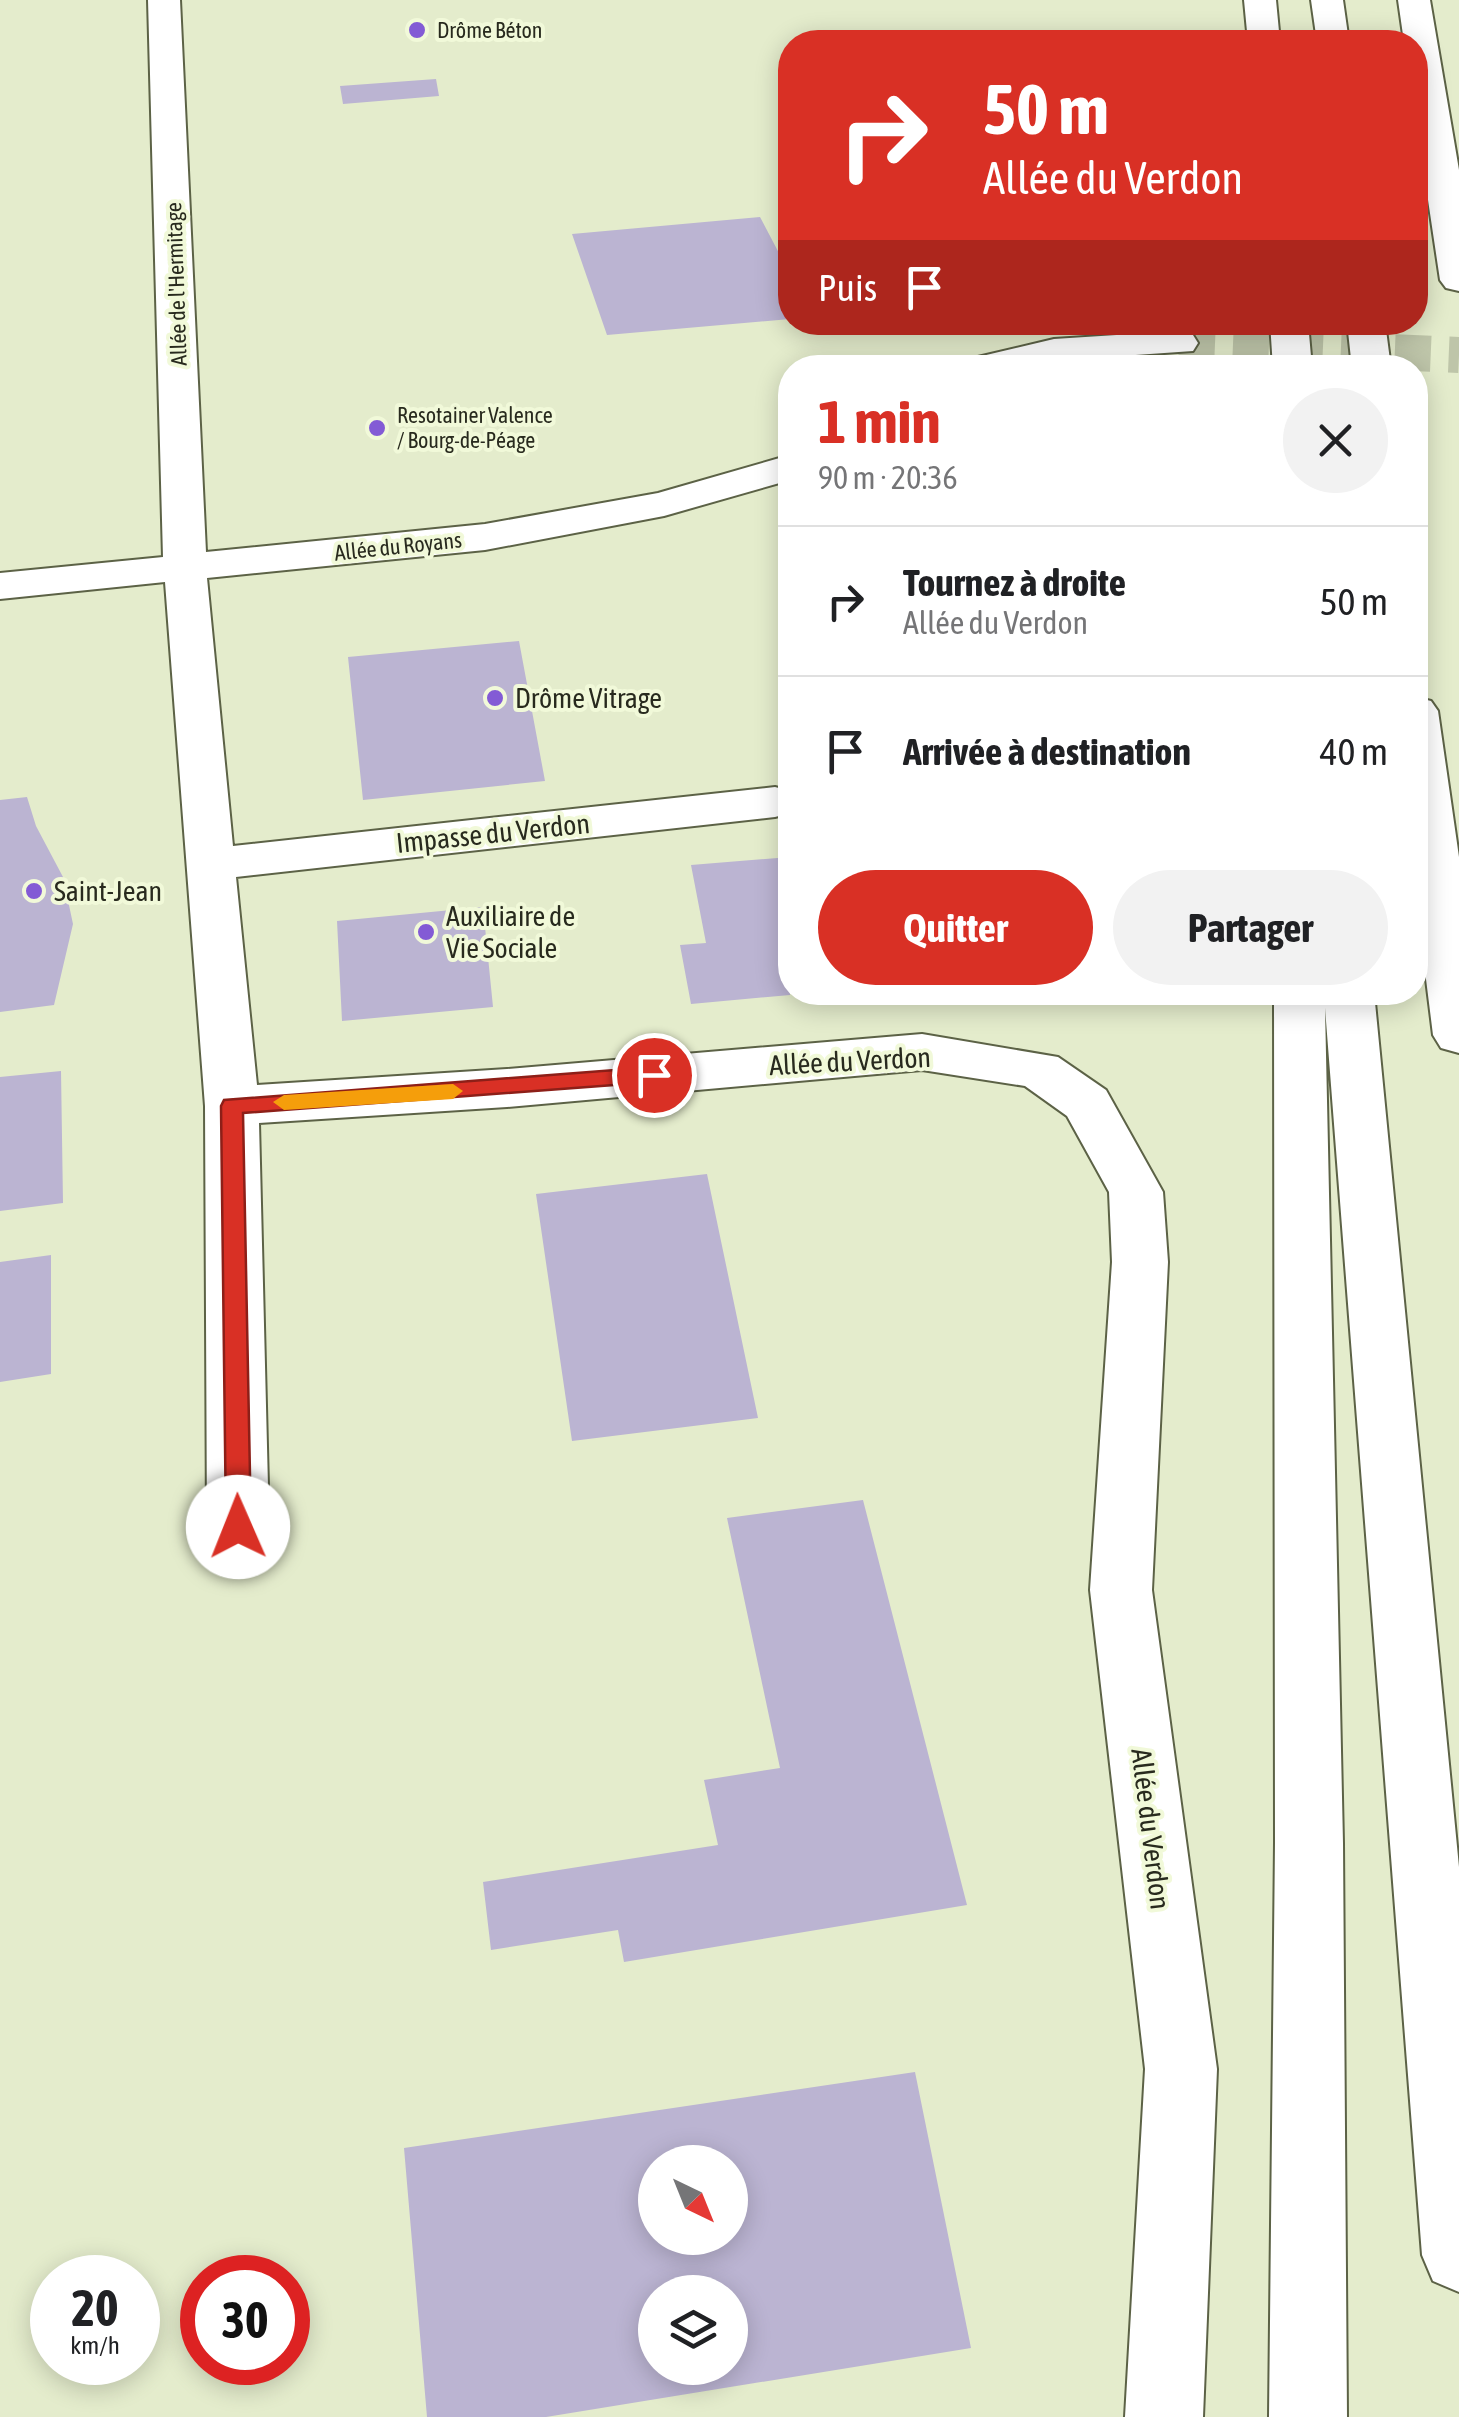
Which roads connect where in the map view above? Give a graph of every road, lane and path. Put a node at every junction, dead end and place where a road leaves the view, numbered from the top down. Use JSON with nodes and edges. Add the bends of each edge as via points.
{"nodes":[{"id":1,"x":164,"y":0,"type":"edge"},
{"id":2,"x":1260,"y":0,"type":"edge"},
{"id":3,"x":1328,"y":0,"type":"edge"},
{"id":4,"x":1414,"y":0,"type":"edge"},
{"id":5,"x":1263,"y":30,"type":"edge"},
{"id":6,"x":1331,"y":30,"type":"edge"},
{"id":7,"x":1419,"y":30,"type":"edge"},
{"id":8,"x":1428,"y":85,"type":"edge"},
{"id":9,"x":1458,"y":267,"type":"edge"},
{"id":10,"x":1179,"y":343,"type":"tunnel mouth"},
{"id":11,"x":1018,"y":355,"type":"edge"},
{"id":12,"x":778,"y":471,"type":"edge"},
{"id":13,"x":184,"y":568,"type":"junction"},
{"id":14,"x":0,"y":586,"type":"edge"},
{"id":15,"x":1428,"y":731,"type":"edge"},
{"id":16,"x":775,"y":802,"type":"dead end"},
{"id":17,"x":1428,"y":807,"type":"edge"},
{"id":18,"x":212,"y":864,"type":"junction"},
{"id":19,"x":1459,"y":880,"type":"edge"},
{"id":20,"x":1300,"y":1005,"type":"edge"},
{"id":21,"x":1350,"y":1005,"type":"edge"},
{"id":22,"x":1459,"y":1035,"type":"edge"},
{"id":23,"x":232,"y":1106,"type":"junction"},
{"id":24,"x":238,"y":1527,"type":"dead end"},
{"id":25,"x":1459,"y":2255,"type":"edge"},
{"id":26,"x":1164,"y":2417,"type":"edge"},
{"id":27,"x":1308,"y":2417,"type":"edge"}],
"edges":[{"from":1,"to":13,"type":"main road","name":"Allée de l'Hermitage"},
{"from":2,"to":5,"type":"main road"},
{"from":3,"to":6,"type":"main road"},
{"from":4,"to":7,"type":"main road"},
{"from":8,"to":9,"type":"main road"},
{"from":10,"to":11,"type":"main road","via":[[1090,344]]},
{"from":12,"to":13,"type":"main road","name":"Allée du Royans","via":[[664,504],[485,537]]},
{"from":13,"to":14,"type":"main road","name":"Allée du Royans"},
{"from":13,"to":18,"type":"main road"},
{"from":15,"to":19,"type":"main road"},
{"from":16,"to":18,"type":"main road","name":"Impasse du Verdon"},
{"from":17,"to":22,"type":"main road"},
{"from":18,"to":23,"type":"main road"},
{"from":20,"to":27,"type":"main road"},
{"from":21,"to":25,"type":"main road"},
{"from":23,"to":24,"type":"main road"},
{"from":23,"to":26,"type":"main road","name":"Allée du Verdon","via":[[922,1052],[1039,1070],[1088,1103],[1136,1192],[1140,1262],[1121,1590],[1181,2069]]}]}
